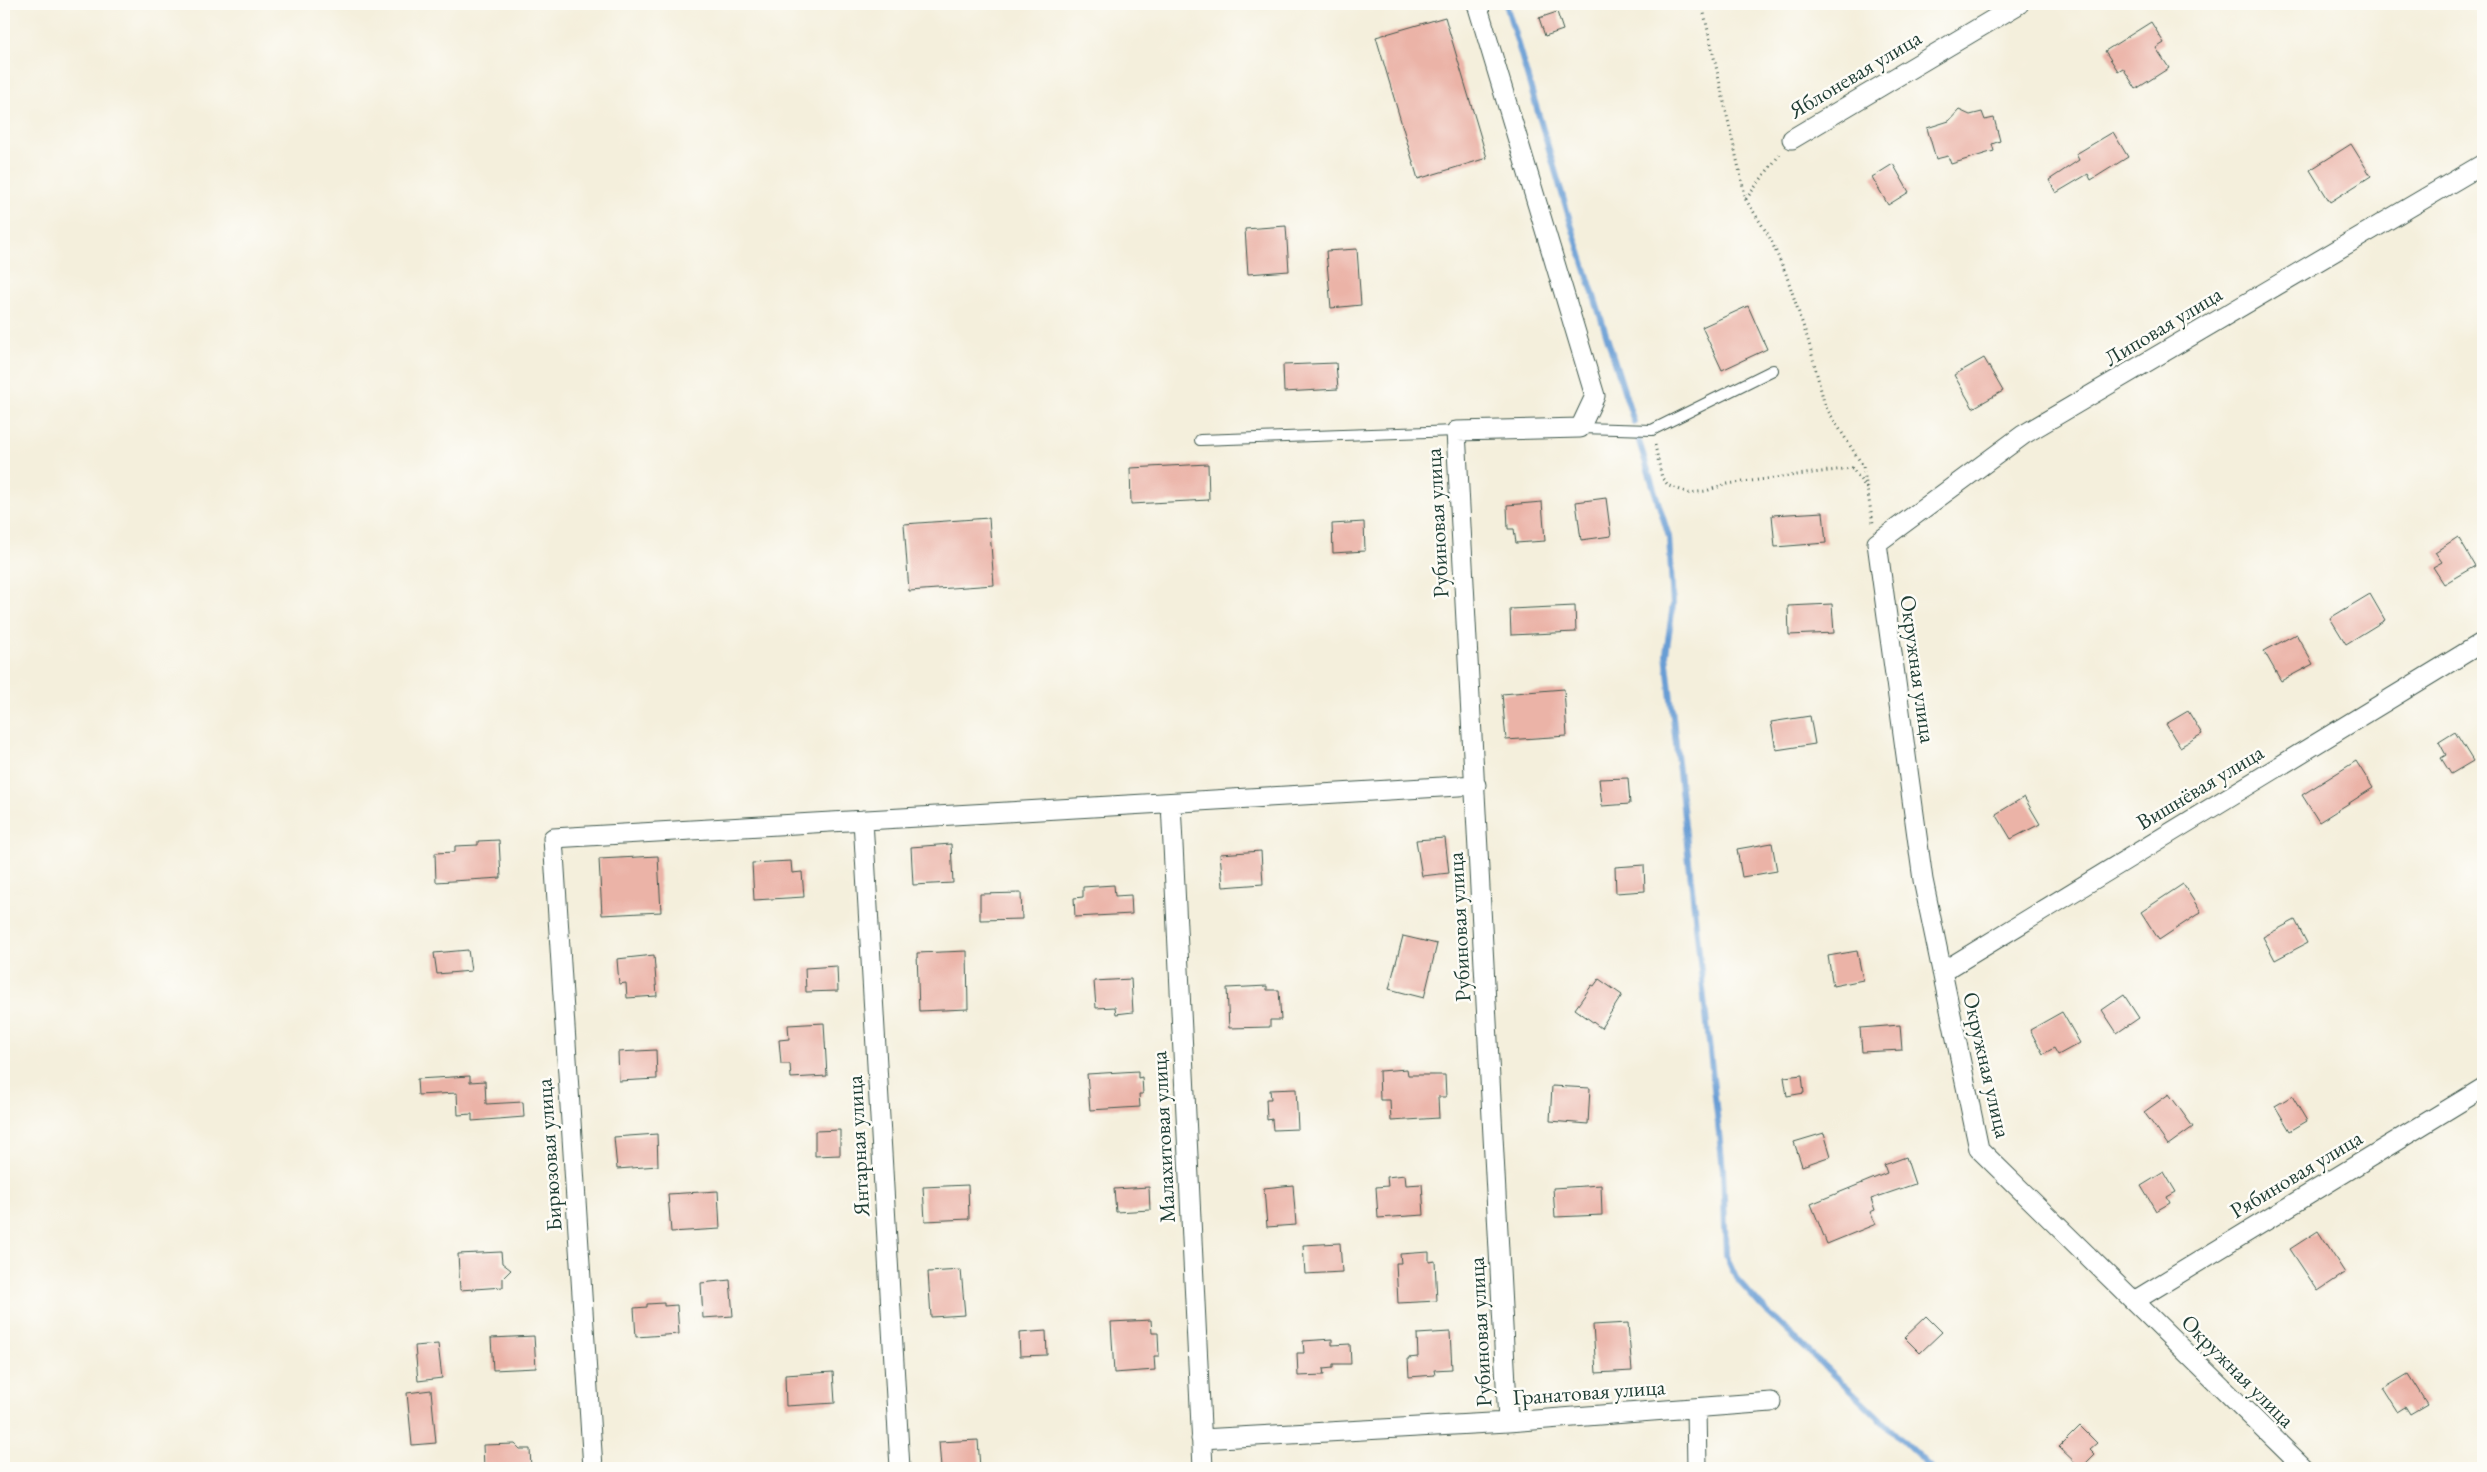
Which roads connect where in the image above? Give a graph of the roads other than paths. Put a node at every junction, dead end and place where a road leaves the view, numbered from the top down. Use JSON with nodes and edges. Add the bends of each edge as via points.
{"nodes":[{"id":1,"x":1476,"y":4,"type":"edge"},
{"id":2,"x":2019,"y":4,"type":"edge"},
{"id":3,"x":1792,"y":139,"type":"road end"},
{"id":4,"x":2483,"y":164,"type":"edge"},
{"id":5,"x":1773,"y":370,"type":"dead end"},
{"id":6,"x":1580,"y":428,"type":"junction"},
{"id":7,"x":1456,"y":431,"type":"junction"},
{"id":8,"x":1200,"y":440,"type":"dead end"},
{"id":9,"x":1877,"y":543,"type":"joint"},
{"id":10,"x":2483,"y":642,"type":"edge"},
{"id":11,"x":1476,"y":785,"type":"junction"},
{"id":12,"x":1171,"y":803,"type":"junction"},
{"id":13,"x":863,"y":820,"type":"junction"},
{"id":14,"x":1942,"y":972,"type":"junction"},
{"id":15,"x":2483,"y":1088,"type":"edge"},
{"id":16,"x":2134,"y":1301,"type":"junction"},
{"id":17,"x":1771,"y":1402,"type":"dead end"},
{"id":18,"x":1696,"y":1408,"type":"junction"},
{"id":19,"x":1508,"y":1422,"type":"junction"},
{"id":20,"x":1201,"y":1439,"type":"junction"},
{"id":21,"x":593,"y":1468,"type":"edge"},
{"id":22,"x":900,"y":1468,"type":"edge"},
{"id":23,"x":1203,"y":1468,"type":"edge"},
{"id":24,"x":1697,"y":1468,"type":"edge"},
{"id":25,"x":2304,"y":1468,"type":"edge"}],
"edges":[{"from":1,"to":6,"type":"street","via":[[1595,396]]},
{"from":2,"to":3,"type":"street","name":"Яблоневая улица"},
{"from":4,"to":9,"type":"street","name":"Липовая улица","via":[[2023,435]]},
{"from":5,"to":6,"type":"lane","via":[[1652,430]]},
{"from":6,"to":7,"type":"street"},
{"from":7,"to":8,"type":"lane"},
{"from":7,"to":11,"type":"street","name":"Рубиновая улица"},
{"from":9,"to":14,"type":"street","name":"Окружная улица","via":[[1923,880]]},
{"from":10,"to":14,"type":"street","name":"Вишнёвая улица"},
{"from":11,"to":12,"type":"street"},
{"from":11,"to":19,"type":"street","name":"Рубиновая улица"},
{"from":12,"to":13,"type":"street"},
{"from":12,"to":20,"type":"street","name":"Малахитовая улица"},
{"from":13,"to":21,"type":"street","name":"Бирюзовая улица","via":[[553,838]]},
{"from":13,"to":22,"type":"street","name":"Янтарная улица"},
{"from":14,"to":16,"type":"street","name":"Окружная улица","via":[[1979,1149]]},
{"from":15,"to":16,"type":"street","name":"Рябиновая улица"},
{"from":16,"to":25,"type":"street","name":"Окружная улица"},
{"from":17,"to":18,"type":"street","name":"Гранатовая улица"},
{"from":18,"to":19,"type":"street","name":"Гранатовая улица"},
{"from":18,"to":24,"type":"street"},
{"from":19,"to":20,"type":"street","name":"Гранатовая улица"},
{"from":20,"to":23,"type":"street","name":"Малахитовая улица"}]}
